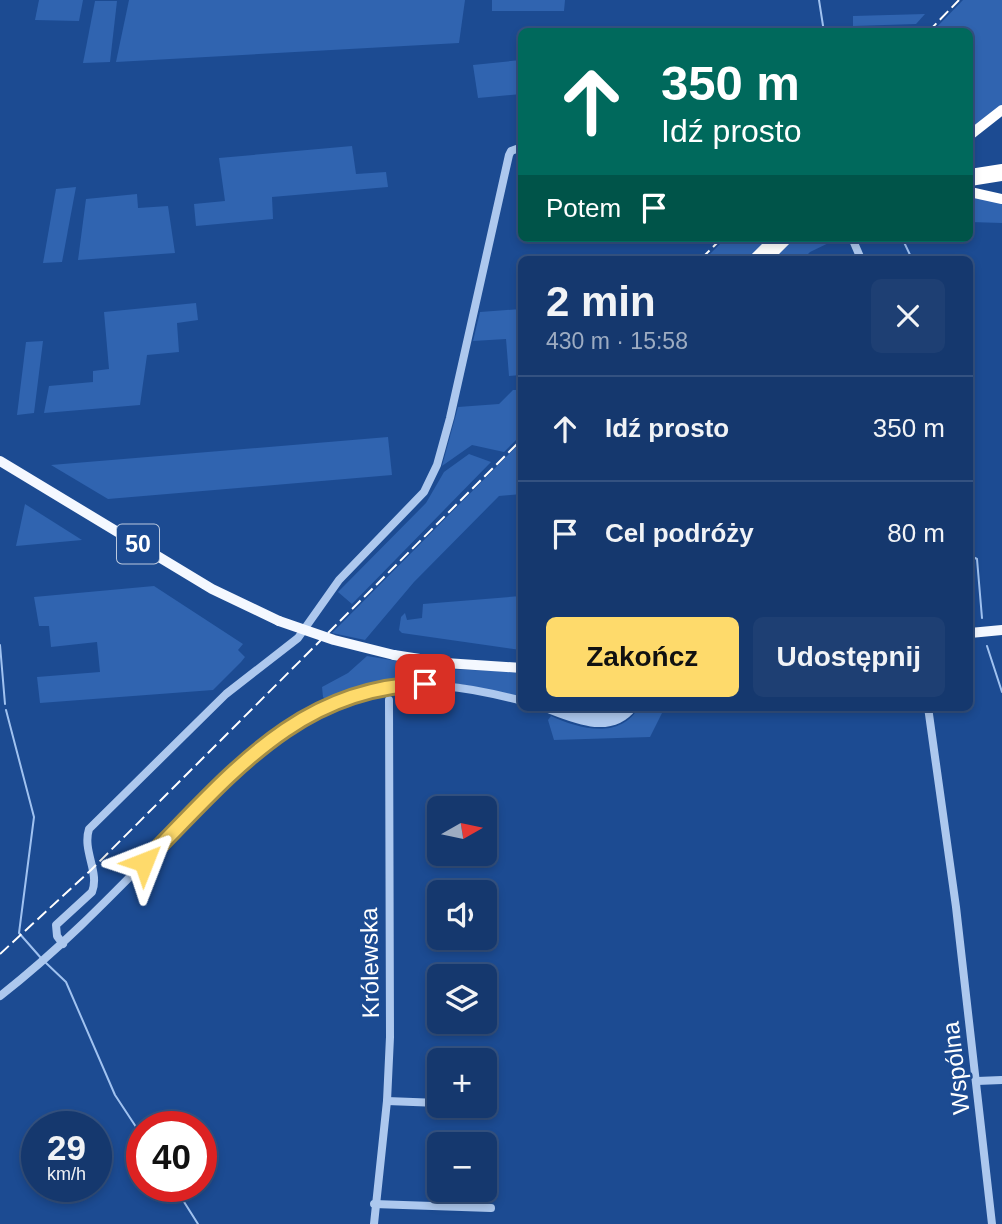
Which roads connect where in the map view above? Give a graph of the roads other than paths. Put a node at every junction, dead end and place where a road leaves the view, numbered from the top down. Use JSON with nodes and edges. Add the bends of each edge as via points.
{"nodes":[{"id":1,"x":1002,"y":110,"type":"edge"},
{"id":2,"x":973,"y":133,"type":"edge"},
{"id":3,"x":518,"y":148,"type":"edge"},
{"id":4,"x":1002,"y":169,"type":"edge"},
{"id":5,"x":973,"y":174,"type":"edge"},
{"id":6,"x":1002,"y":176,"type":"edge"},
{"id":7,"x":973,"y":181,"type":"edge"},
{"id":8,"x":973,"y":193,"type":"edge"},
{"id":9,"x":1002,"y":199,"type":"edge"},
{"id":10,"x":771,"y":242,"type":"edge"},
{"id":11,"x":784,"y":242,"type":"edge"},
{"id":12,"x":757,"y":256,"type":"edge"},
{"id":13,"x":770,"y":256,"type":"edge"},
{"id":14,"x":0,"y":461,"type":"edge"},
{"id":15,"x":1002,"y":630,"type":"edge"},
{"id":16,"x":973,"y":633,"type":"edge"},
{"id":17,"x":518,"y":666,"type":"edge"},
{"id":18,"x":389,"y":700,"type":"dead end"},
{"id":19,"x":518,"y":700,"type":"edge"},
{"id":20,"x":557,"y":711,"type":"edge"},
{"id":21,"x":570,"y":711,"type":"edge"},
{"id":22,"x":620,"y":711,"type":"edge"},
{"id":23,"x":629,"y":711,"type":"edge"},
{"id":24,"x":929,"y":711,"type":"edge"},
{"id":25,"x":63,"y":944,"type":"junction"},
{"id":26,"x":0,"y":996,"type":"edge"},
{"id":27,"x":1002,"y":1080,"type":"edge"},
{"id":28,"x":977,"y":1081,"type":"junction"},
{"id":29,"x":387,"y":1101,"type":"junction"},
{"id":30,"x":427,"y":1103,"type":"edge"},
{"id":31,"x":374,"y":1204,"type":"junction"},
{"id":32,"x":491,"y":1208,"type":"dead end"},
{"id":33,"x":374,"y":1224,"type":"edge"},
{"id":34,"x":992,"y":1224,"type":"edge"}],
"edges":[{"from":1,"to":2,"type":"highway"},
{"from":3,"to":25,"type":"street","via":[[509,155],[462,370],[431,480],[340,580],[298,638],[226,694],[89,829],[85,842],[95,884],[56,925]]},
{"from":4,"to":5,"type":"highway"},
{"from":6,"to":7,"type":"highway"},
{"from":8,"to":9,"type":"highway"},
{"from":10,"to":12,"type":"highway"},
{"from":11,"to":13,"type":"highway"},
{"from":14,"to":17,"type":"main road","number":"50","bridge":true,"via":[[212,589],[279,621],[394,655]]},
{"from":15,"to":16,"type":"main road"},
{"from":18,"to":29,"type":"street","name":"Królewska"},
{"from":19,"to":25,"type":"street","via":[[443,685],[402,685],[364,692],[299,718],[256,751]]},
{"from":20,"to":23,"type":"street","via":[[599,723],[620,719]]},
{"from":21,"to":22,"type":"street","via":[[600,717]]},
{"from":24,"to":28,"type":"street","name":"Wspólna"},
{"from":25,"to":26,"type":"street"},
{"from":27,"to":28,"type":"street"},
{"from":28,"to":34,"type":"street","name":"Wspólna"},
{"from":29,"to":30,"type":"street"},
{"from":29,"to":31,"type":"street","name":"Królewska"},
{"from":31,"to":32,"type":"street"},
{"from":31,"to":33,"type":"street","name":"Królewska"}]}
